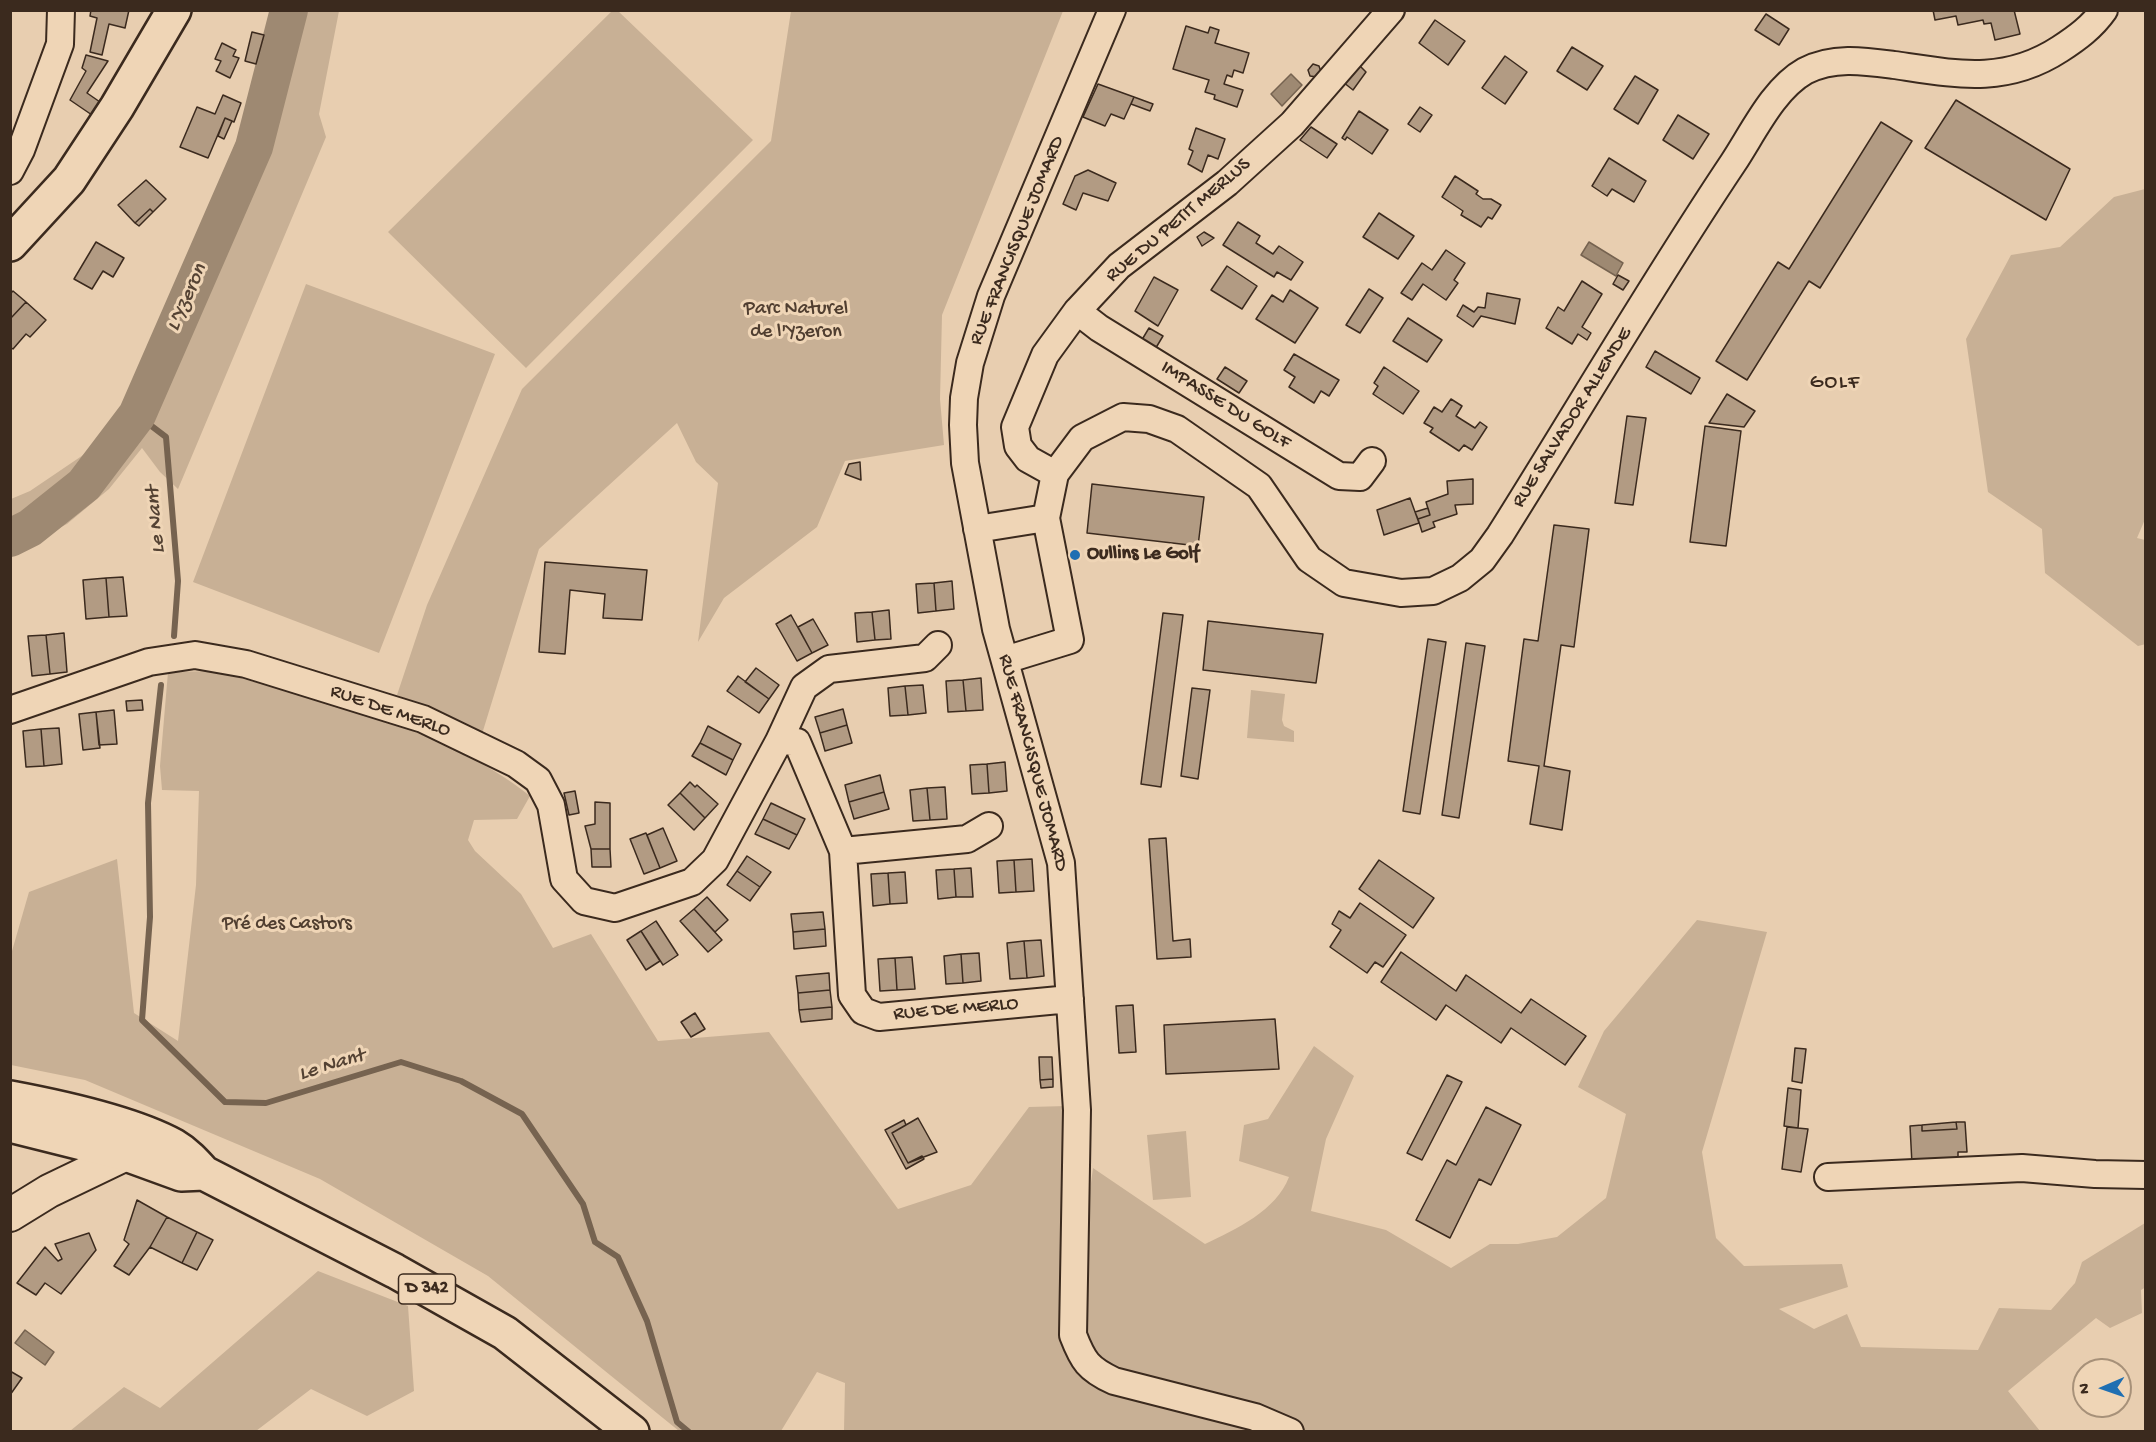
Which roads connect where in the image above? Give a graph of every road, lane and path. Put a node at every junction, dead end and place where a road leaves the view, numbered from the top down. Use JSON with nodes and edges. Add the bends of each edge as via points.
{"nodes":[{"id":1,"x":61,"y":10,"type":"edge"},
{"id":2,"x":174,"y":10,"type":"edge"},
{"id":3,"x":1112,"y":10,"type":"edge"},
{"id":4,"x":1391,"y":10,"type":"edge"},
{"id":5,"x":2104,"y":10,"type":"edge"},
{"id":6,"x":10,"y":171,"type":"edge"},
{"id":7,"x":10,"y":244,"type":"edge"},
{"id":8,"x":1077,"y":311,"type":"junction"},
{"id":9,"x":1372,"y":461,"type":"dead end"},
{"id":10,"x":1055,"y":474,"type":"junction"},
{"id":11,"x":1046,"y":518,"type":"junction"},
{"id":12,"x":977,"y":529,"type":"junction"},
{"id":13,"x":938,"y":645,"type":"dead end"},
{"id":14,"x":1005,"y":660,"type":"junction"},
{"id":15,"x":10,"y":710,"type":"edge"},
{"id":16,"x":779,"y":741,"type":"junction"},
{"id":17,"x":989,"y":826,"type":"dead end"},
{"id":18,"x":843,"y":851,"type":"junction"},
{"id":19,"x":1070,"y":999,"type":"junction"},
{"id":20,"x":10,"y":1098,"type":"edge"},
{"id":21,"x":10,"y":1125,"type":"edge"},
{"id":22,"x":137,"y":1145,"type":"junction"},
{"id":23,"x":2145,"y":1175,"type":"edge"},
{"id":24,"x":1828,"y":1177,"type":"dead end"},
{"id":25,"x":10,"y":1215,"type":"edge"},
{"id":26,"x":632,"y":1431,"type":"edge"},
{"id":27,"x":1290,"y":1431,"type":"edge"}],
"edges":[{"from":1,"to":6,"type":"street","via":[[60,44]]},
{"from":2,"to":7,"type":"main road","via":[[69,180]]},
{"from":3,"to":12,"type":"street","name":"RUE FRANCISQUE JOMARD","via":[[1014,239],[970,363],[963,425],[965,464]]},
{"from":4,"to":8,"type":"street","name":"RUE DU PETIT MERLUS","via":[[1292,124],[1227,183],[1119,266]]},
{"from":5,"to":10,"type":"street","name":"RUE SALVADOR ALLENDE","via":[[2073,41],[2030,66],[2011,71],[1954,74],[1851,60],[1817,67],[1792,80],[1707,201],[1500,535],[1482,560],[1460,578],[1433,591],[1401,593],[1344,583],[1309,559],[1259,486],[1177,429],[1149,418],[1123,417],[1082,438]]},
{"from":8,"to":9,"type":"street","name":"IMPASSE DU GOLF","via":[[1339,476],[1360,477]]},
{"from":8,"to":10,"type":"street","name":"RUE DU PETIT MERLUS","via":[[1044,355],[1016,427],[1018,446],[1028,459]]},
{"from":10,"to":11,"type":"street","name":"RUE SALVADOR ALLENDE"},
{"from":11,"to":12,"type":"street"},
{"from":11,"to":14,"type":"street","name":"RUE SALVADOR ALLENDE","via":[[1070,640]]},
{"from":12,"to":14,"type":"street","name":"RUE FRANCISQUE JOMARD"},
{"from":13,"to":16,"type":"street","name":"RUE DE MERLO","via":[[925,658],[829,669],[804,687]]},
{"from":14,"to":19,"type":"street","name":"RUE FRANCISQUE JOMARD","via":[[1061,863]]},
{"from":15,"to":16,"type":"street","name":"RUE DE MERLO","via":[[149,662],[195,655],[246,664],[423,719],[516,764],[538,780],[551,805],[564,879],[584,901],[615,908],[692,882],[715,860]]},
{"from":16,"to":18,"type":"street","name":"RUE DE MERLO","via":[[797,742]]},
{"from":17,"to":18,"type":"street","via":[[967,839]]},
{"from":18,"to":19,"type":"street","name":"RUE DE MERLO","via":[[852,995],[863,1011],[879,1017]]},
{"from":19,"to":27,"type":"street","name":"RUE FRANCISQUE JOMARD","via":[[1077,1110],[1072,1312],[1073,1335],[1080,1355],[1093,1372],[1114,1381],[1255,1416]]},
{"from":20,"to":22,"type":"main road","number":"D 342","via":[[54,1107]]},
{"from":21,"to":22,"type":"main road","number":"D 342"},
{"from":22,"to":25,"type":"street"},
{"from":22,"to":26,"type":"main road","number":"D 342","via":[[174,1146],[204,1173],[395,1270],[505,1334]]},
{"from":23,"to":24,"type":"street","via":[[2022,1168]]}]}
